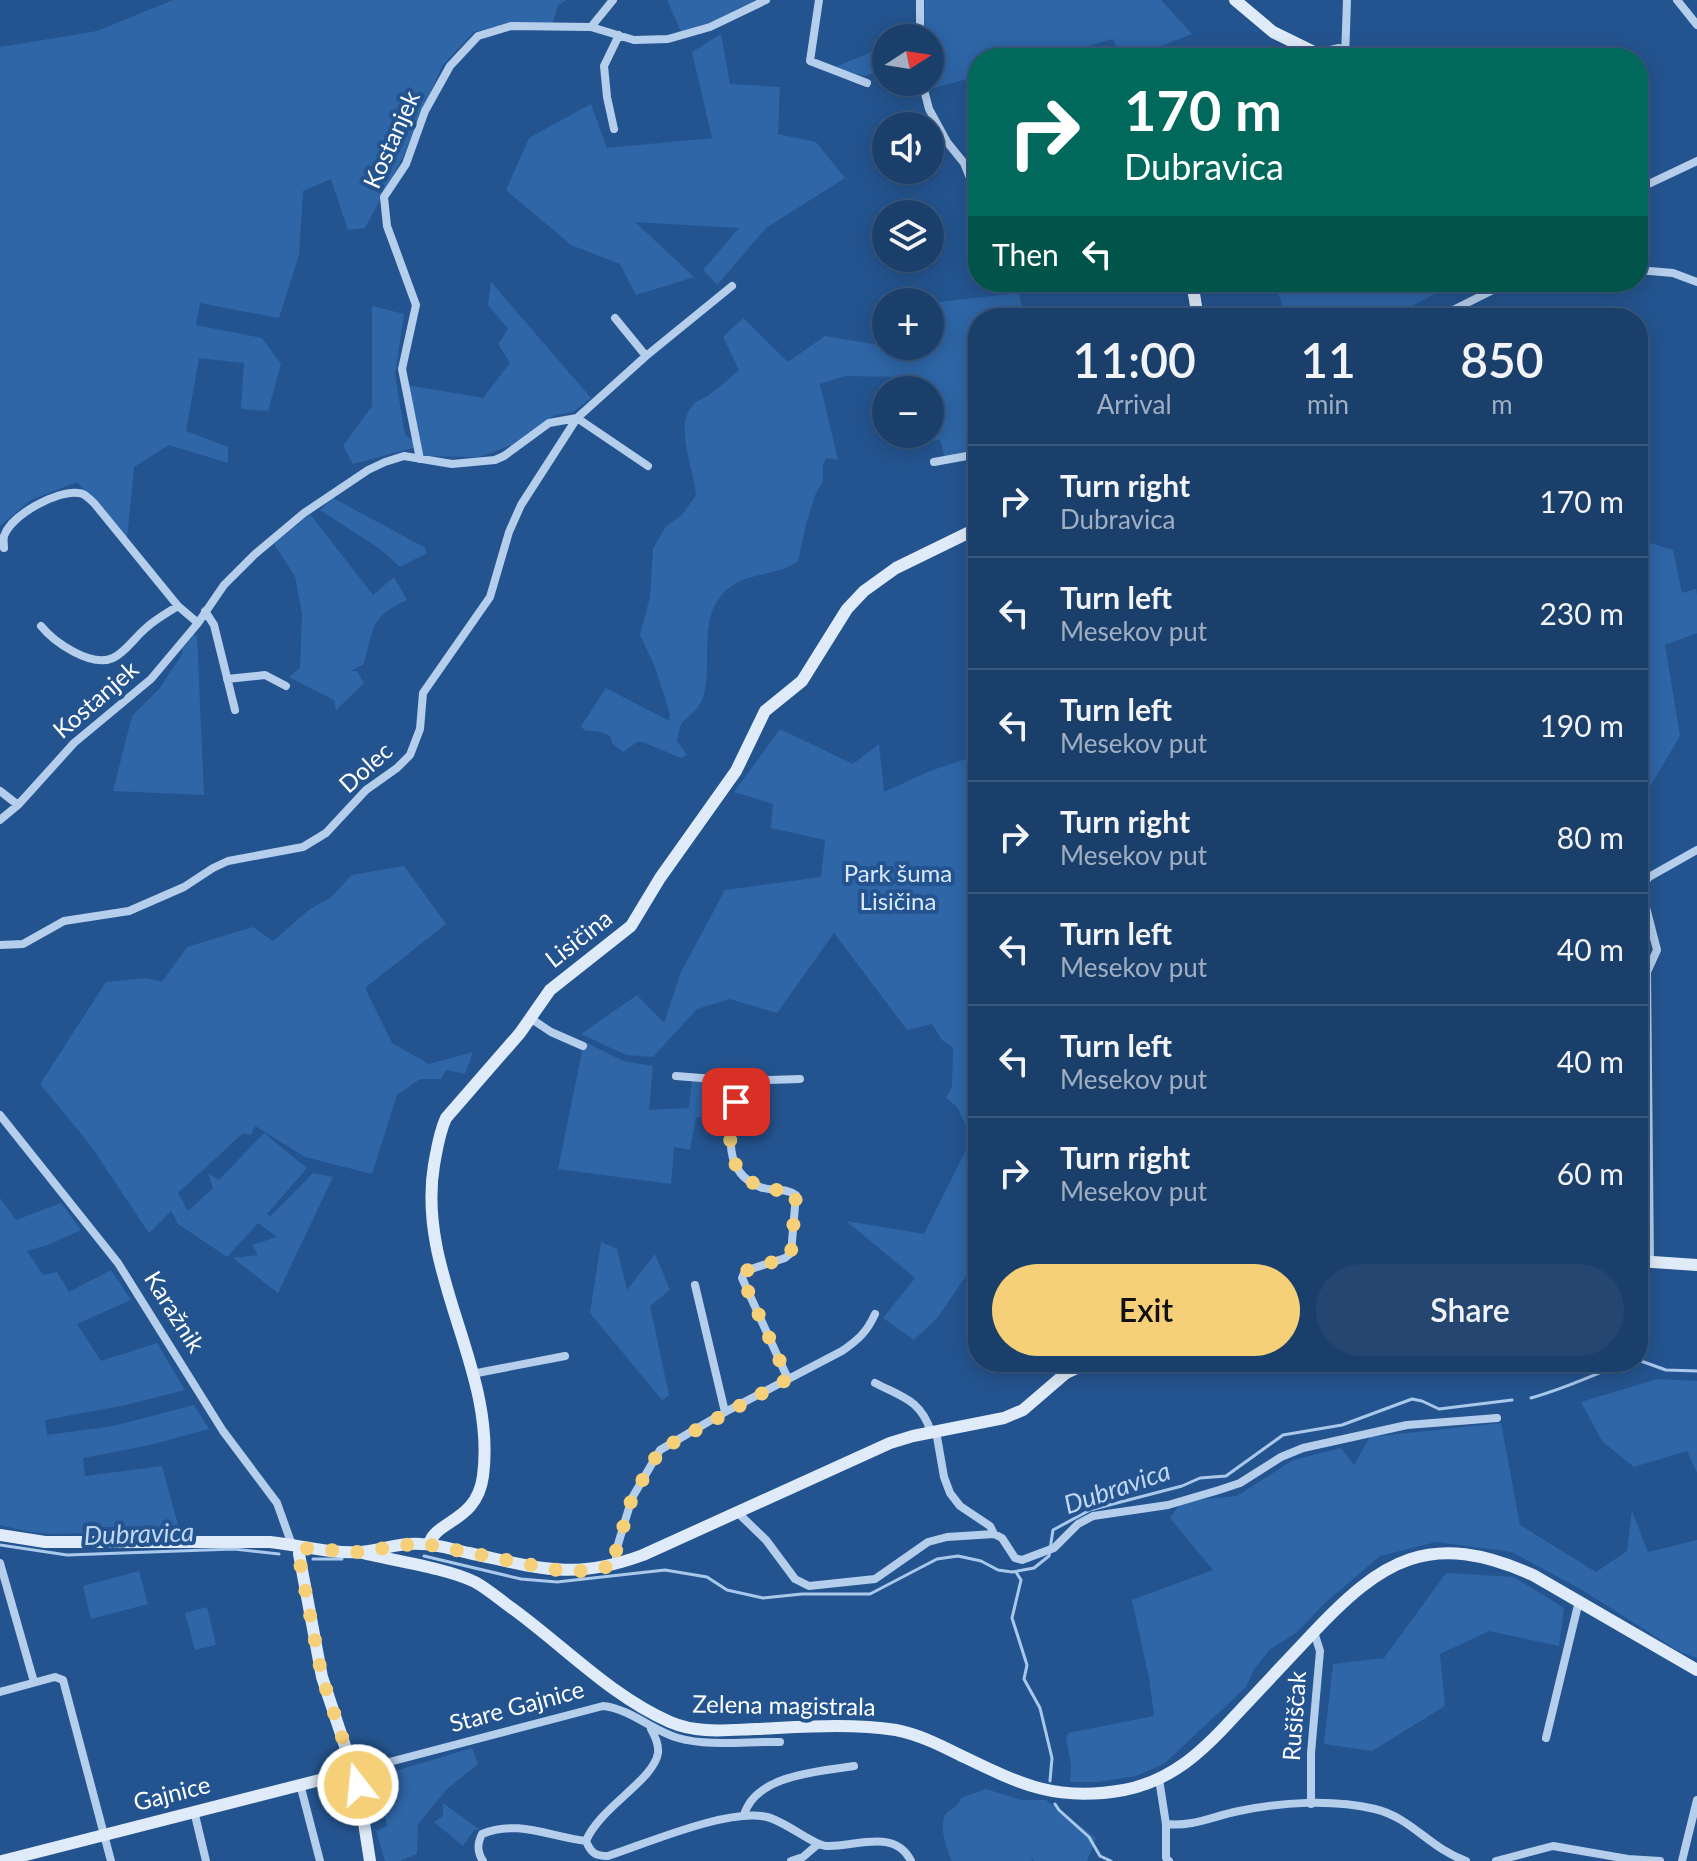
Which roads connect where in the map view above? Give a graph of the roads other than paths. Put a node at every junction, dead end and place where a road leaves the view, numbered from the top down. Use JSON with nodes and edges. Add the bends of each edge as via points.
{"nodes":[{"id":1,"x":613,"y":0,"type":"edge"},
{"id":2,"x":766,"y":0,"type":"edge"},
{"id":3,"x":819,"y":0,"type":"edge"},
{"id":4,"x":920,"y":0,"type":"edge"},
{"id":5,"x":1235,"y":0,"type":"edge"},
{"id":6,"x":1347,"y":0,"type":"edge"},
{"id":7,"x":1677,"y":0,"type":"edge"},
{"id":8,"x":920,"y":24,"type":"edge"},
{"id":9,"x":1697,"y":25,"type":"edge"},
{"id":10,"x":591,"y":27,"type":"junction"},
{"id":11,"x":619,"y":35,"type":"junction"},
{"id":12,"x":1306,"y":48,"type":"edge"},
{"id":13,"x":1345,"y":48,"type":"edge"},
{"id":14,"x":867,"y":83,"type":"dead end"},
{"id":15,"x":926,"y":96,"type":"edge"},
{"id":16,"x":614,"y":129,"type":"dead end"},
{"id":17,"x":1697,"y":161,"type":"edge"},
{"id":18,"x":968,"y":173,"type":"edge"},
{"id":19,"x":1648,"y":184,"type":"edge"},
{"id":20,"x":1648,"y":271,"type":"edge"},
{"id":21,"x":1697,"y":282,"type":"edge"},
{"id":22,"x":732,"y":286,"type":"dead end"},
{"id":23,"x":1489,"y":292,"type":"edge"},
{"id":24,"x":1457,"y":308,"type":"edge"},
{"id":25,"x":615,"y":318,"type":"dead end"},
{"id":26,"x":646,"y":356,"type":"junction"},
{"id":27,"x":577,"y":418,"type":"junction"},
{"id":28,"x":968,"y":456,"type":"edge"},
{"id":29,"x":420,"y":459,"type":"junction"},
{"id":30,"x":934,"y":462,"type":"dead end"},
{"id":31,"x":648,"y":466,"type":"dead end"},
{"id":32,"x":968,"y":533,"type":"edge"},
{"id":33,"x":4,"y":548,"type":"dead end"},
{"id":34,"x":178,"y":606,"type":"junction"},
{"id":35,"x":205,"y":611,"type":"junction"},
{"id":36,"x":198,"y":623,"type":"junction"},
{"id":37,"x":41,"y":626,"type":"dead end"},
{"id":38,"x":227,"y":679,"type":"junction"},
{"id":39,"x":286,"y":686,"type":"dead end"},
{"id":40,"x":235,"y":710,"type":"dead end"},
{"id":41,"x":0,"y":791,"type":"edge"},
{"id":42,"x":18,"y":805,"type":"junction"},
{"id":43,"x":0,"y":820,"type":"edge"},
{"id":44,"x":1697,"y":850,"type":"edge"},
{"id":45,"x":1648,"y":878,"type":"edge"},
{"id":46,"x":1648,"y":920,"type":"edge"},
{"id":47,"x":0,"y":945,"type":"edge"},
{"id":48,"x":1648,"y":970,"type":"edge"},
{"id":49,"x":530,"y":1018,"type":"junction"},
{"id":50,"x":583,"y":1046,"type":"dead end"},
{"id":51,"x":676,"y":1076,"type":"dead end"},
{"id":52,"x":800,"y":1079,"type":"dead end"},
{"id":53,"x":739,"y":1081,"type":"junction"},
{"id":54,"x":0,"y":1115,"type":"edge"},
{"id":55,"x":1648,"y":1262,"type":"edge"},
{"id":56,"x":1697,"y":1265,"type":"edge"},
{"id":57,"x":695,"y":1285,"type":"dead end"},
{"id":58,"x":875,"y":1314,"type":"dead end"},
{"id":59,"x":565,"y":1356,"type":"dead end"},
{"id":60,"x":1068,"y":1372,"type":"edge"},
{"id":61,"x":472,"y":1374,"type":"junction"},
{"id":62,"x":788,"y":1379,"type":"junction"},
{"id":63,"x":875,"y":1383,"type":"dead end"},
{"id":64,"x":725,"y":1412,"type":"junction"},
{"id":65,"x":1497,"y":1418,"type":"dead end"},
{"id":66,"x":933,"y":1431,"type":"junction"},
{"id":67,"x":737,"y":1512,"type":"junction"},
{"id":68,"x":994,"y":1534,"type":"junction"},
{"id":69,"x":0,"y":1535,"type":"edge"},
{"id":70,"x":413,"y":1544,"type":"junction"},
{"id":71,"x":429,"y":1544,"type":"junction"},
{"id":72,"x":296,"y":1546,"type":"junction"},
{"id":73,"x":358,"y":1552,"type":"junction"},
{"id":74,"x":0,"y":1563,"type":"edge"},
{"id":75,"x":407,"y":1564,"type":"junction"},
{"id":76,"x":616,"y":1565,"type":"junction"},
{"id":77,"x":1579,"y":1601,"type":"junction"},
{"id":78,"x":1314,"y":1632,"type":"junction"},
{"id":79,"x":1697,"y":1670,"type":"edge"},
{"id":80,"x":34,"y":1682,"type":"junction"},
{"id":81,"x":0,"y":1692,"type":"edge"},
{"id":82,"x":650,"y":1728,"type":"junction"},
{"id":83,"x":1546,"y":1738,"type":"dead end"},
{"id":84,"x":780,"y":1742,"type":"dead end"},
{"id":85,"x":854,"y":1766,"type":"dead end"},
{"id":86,"x":355,"y":1771,"type":"junction"},
{"id":87,"x":1159,"y":1779,"type":"junction"},
{"id":88,"x":300,"y":1784,"type":"junction"},
{"id":89,"x":1697,"y":1800,"type":"edge"},
{"id":90,"x":1311,"y":1804,"type":"junction"},
{"id":91,"x":194,"y":1811,"type":"junction"},
{"id":92,"x":744,"y":1815,"type":"junction"},
{"id":93,"x":1166,"y":1824,"type":"junction"},
{"id":94,"x":104,"y":1834,"type":"junction"},
{"id":95,"x":586,"y":1841,"type":"junction"},
{"id":96,"x":817,"y":1845,"type":"junction"},
{"id":97,"x":1,"y":1860,"type":"edge"},
{"id":98,"x":111,"y":1861,"type":"edge"},
{"id":99,"x":206,"y":1861,"type":"edge"},
{"id":100,"x":320,"y":1861,"type":"edge"},
{"id":101,"x":370,"y":1861,"type":"edge"},
{"id":102,"x":483,"y":1861,"type":"edge"},
{"id":103,"x":791,"y":1861,"type":"edge"},
{"id":104,"x":911,"y":1861,"type":"edge"},
{"id":105,"x":1169,"y":1861,"type":"edge"},
{"id":106,"x":1466,"y":1861,"type":"edge"},
{"id":107,"x":1496,"y":1861,"type":"edge"},
{"id":108,"x":1660,"y":1861,"type":"edge"},
{"id":109,"x":1682,"y":1861,"type":"edge"}],
"edges":[{"from":1,"to":10,"type":"street"},
{"from":2,"to":11,"type":"street","name":"Kostanjek","via":[[710,27],[668,39]]},
{"from":3,"to":14,"type":"street","via":[[810,61]]},
{"from":4,"to":8,"type":"street"},
{"from":5,"to":12,"type":"street","via":[[1273,32]]},
{"from":6,"to":13,"type":"street"},
{"from":7,"to":9,"type":"street"},
{"from":10,"to":11,"type":"street","name":"Kostanjek"},
{"from":10,"to":29,"type":"street","name":"Kostanjek","via":[[511,26],[478,36],[450,66],[425,111],[406,164],[384,197],[387,226],[416,305],[402,369]]},
{"from":11,"to":16,"type":"street","via":[[604,66]]},
{"from":15,"to":18,"type":"street"},
{"from":17,"to":19,"type":"street"},
{"from":20,"to":21,"type":"street"},
{"from":22,"to":26,"type":"street","name":"Dolec"},
{"from":23,"to":24,"type":"street"},
{"from":25,"to":26,"type":"street"},
{"from":26,"to":27,"type":"street","name":"Dolec"},
{"from":27,"to":29,"type":"street","name":"Kostanjek","via":[[549,423],[495,460],[452,464]]},
{"from":27,"to":31,"type":"street"},
{"from":27,"to":47,"type":"street","name":"Dolec","via":[[521,505],[490,597],[423,693],[420,729],[410,755],[366,790],[326,833],[303,847],[228,861],[129,911],[64,921],[23,944]]},
{"from":28,"to":30,"type":"street"},
{"from":29,"to":35,"type":"street","name":"Kostanjek","via":[[404,456],[368,470],[304,513],[254,555]]},
{"from":32,"to":49,"type":"street","name":"Lisičina","via":[[887,574],[847,609],[802,681],[765,711],[736,771],[631,926],[550,990]]},
{"from":33,"to":34,"type":"street","via":[[4,535],[38,504],[83,494]]},
{"from":34,"to":36,"type":"street"},
{"from":34,"to":37,"type":"street","name":"Kostanjek","via":[[113,658],[102,660],[63,647]]},
{"from":35,"to":36,"type":"street","name":"Kostanjek"},
{"from":35,"to":38,"type":"street","via":[[214,625]]},
{"from":36,"to":42,"type":"street","name":"Kostanjek","via":[[151,679],[74,743]]},
{"from":38,"to":39,"type":"street","via":[[265,675]]},
{"from":38,"to":40,"type":"street"},
{"from":41,"to":42,"type":"street"},
{"from":42,"to":43,"type":"street","name":"Kostanjek"},
{"from":44,"to":45,"type":"street"},
{"from":46,"to":48,"type":"street","via":[[1657,950]]},
{"from":49,"to":50,"type":"street"},
{"from":49,"to":61,"type":"street","name":"Lisičina","via":[[446,1118],[435,1158],[433,1232]]},
{"from":51,"to":53,"type":"street"},
{"from":52,"to":53,"type":"street"},
{"from":53,"to":62,"type":"street","via":[[731,1160],[762,1188],[796,1195],[791,1253],[745,1271],[742,1278]]},
{"from":54,"to":72,"type":"street","name":"Karažnik","via":[[118,1263],[201,1399],[277,1503]]},
{"from":55,"to":56,"type":"street"},
{"from":57,"to":64,"type":"street"},
{"from":58,"to":62,"type":"street","via":[[860,1339]]},
{"from":59,"to":61,"type":"street"},
{"from":60,"to":66,"type":"street","via":[[1023,1410]]},
{"from":61,"to":71,"type":"street","name":"Lisičina","via":[[484,1422],[483,1478],[472,1505],[434,1534]]},
{"from":62,"to":64,"type":"street"},
{"from":63,"to":66,"type":"street","via":[[919,1407]]},
{"from":64,"to":76,"type":"street","via":[[660,1450],[632,1498]]},
{"from":65,"to":68,"type":"street","via":[[1407,1425],[1303,1448],[1219,1490],[1168,1505],[1093,1516],[1054,1548],[1022,1560]]},
{"from":66,"to":67,"type":"street","via":[[890,1443]]},
{"from":66,"to":68,"type":"street","via":[[950,1493]]},
{"from":67,"to":68,"type":"street","via":[[795,1579],[809,1586],[875,1579],[928,1542]]},
{"from":67,"to":76,"type":"street"},
{"from":69,"to":72,"type":"street","via":[[45,1542]]},
{"from":70,"to":71,"type":"street"},
{"from":70,"to":73,"type":"street"},
{"from":70,"to":75,"type":"street"},
{"from":71,"to":76,"type":"street","via":[[562,1571]]},
{"from":72,"to":73,"type":"street"},
{"from":72,"to":86,"type":"street","name":"Karažnik","via":[[322,1677]]},
{"from":73,"to":75,"type":"street","name":"Zelena magistrala"},
{"from":74,"to":80,"type":"street"},
{"from":75,"to":87,"type":"street","name":"Zelena magistrala","via":[[474,1582],[623,1696],[689,1728],[848,1726],[901,1731],[1055,1793],[1104,1793]]},
{"from":77,"to":78,"type":"street","name":"Zelena magistrala","via":[[1499,1560],[1427,1554],[1380,1571]]},
{"from":77,"to":79,"type":"street","name":"Zelena magistrala"},
{"from":77,"to":83,"type":"street"},
{"from":78,"to":87,"type":"street","name":"Zelena magistrala","via":[[1206,1747]]},
{"from":78,"to":90,"type":"street","name":"Rušiščak","via":[[1320,1651]]},
{"from":80,"to":81,"type":"street"},
{"from":80,"to":94,"type":"street","via":[[61,1677],[65,1683]]},
{"from":82,"to":84,"type":"street","name":"Stare Gajnice","via":[[691,1741]]},
{"from":82,"to":86,"type":"street","name":"Stare Gajnice","via":[[616,1707],[603,1706]]},
{"from":82,"to":95,"type":"street","via":[[658,1746],[656,1761],[599,1819]]},
{"from":85,"to":92,"type":"street","via":[[766,1788],[749,1802]]},
{"from":86,"to":88,"type":"street","name":"Gajnice"},
{"from":86,"to":101,"type":"street","name":"Karažnik"},
{"from":87,"to":93,"type":"street"},
{"from":88,"to":91,"type":"street","name":"Gajnice"},
{"from":88,"to":100,"type":"street"},
{"from":89,"to":109,"type":"street"},
{"from":90,"to":93,"type":"street","via":[[1259,1807],[1197,1824]]},
{"from":90,"to":106,"type":"street","via":[[1378,1810]]},
{"from":91,"to":94,"type":"street","name":"Gajnice"},
{"from":91,"to":99,"type":"street"},
{"from":92,"to":95,"type":"street","via":[[608,1856],[590,1851]]},
{"from":92,"to":96,"type":"street","via":[[778,1821]]},
{"from":93,"to":105,"type":"street"},
{"from":94,"to":97,"type":"street","name":"Gajnice"},
{"from":94,"to":98,"type":"street"},
{"from":95,"to":102,"type":"street","via":[[503,1827],[482,1834],[478,1850]]},
{"from":96,"to":103,"type":"street"},
{"from":96,"to":104,"type":"street","via":[[887,1842]]},
{"from":107,"to":108,"type":"street","via":[[1553,1846]]}]}
